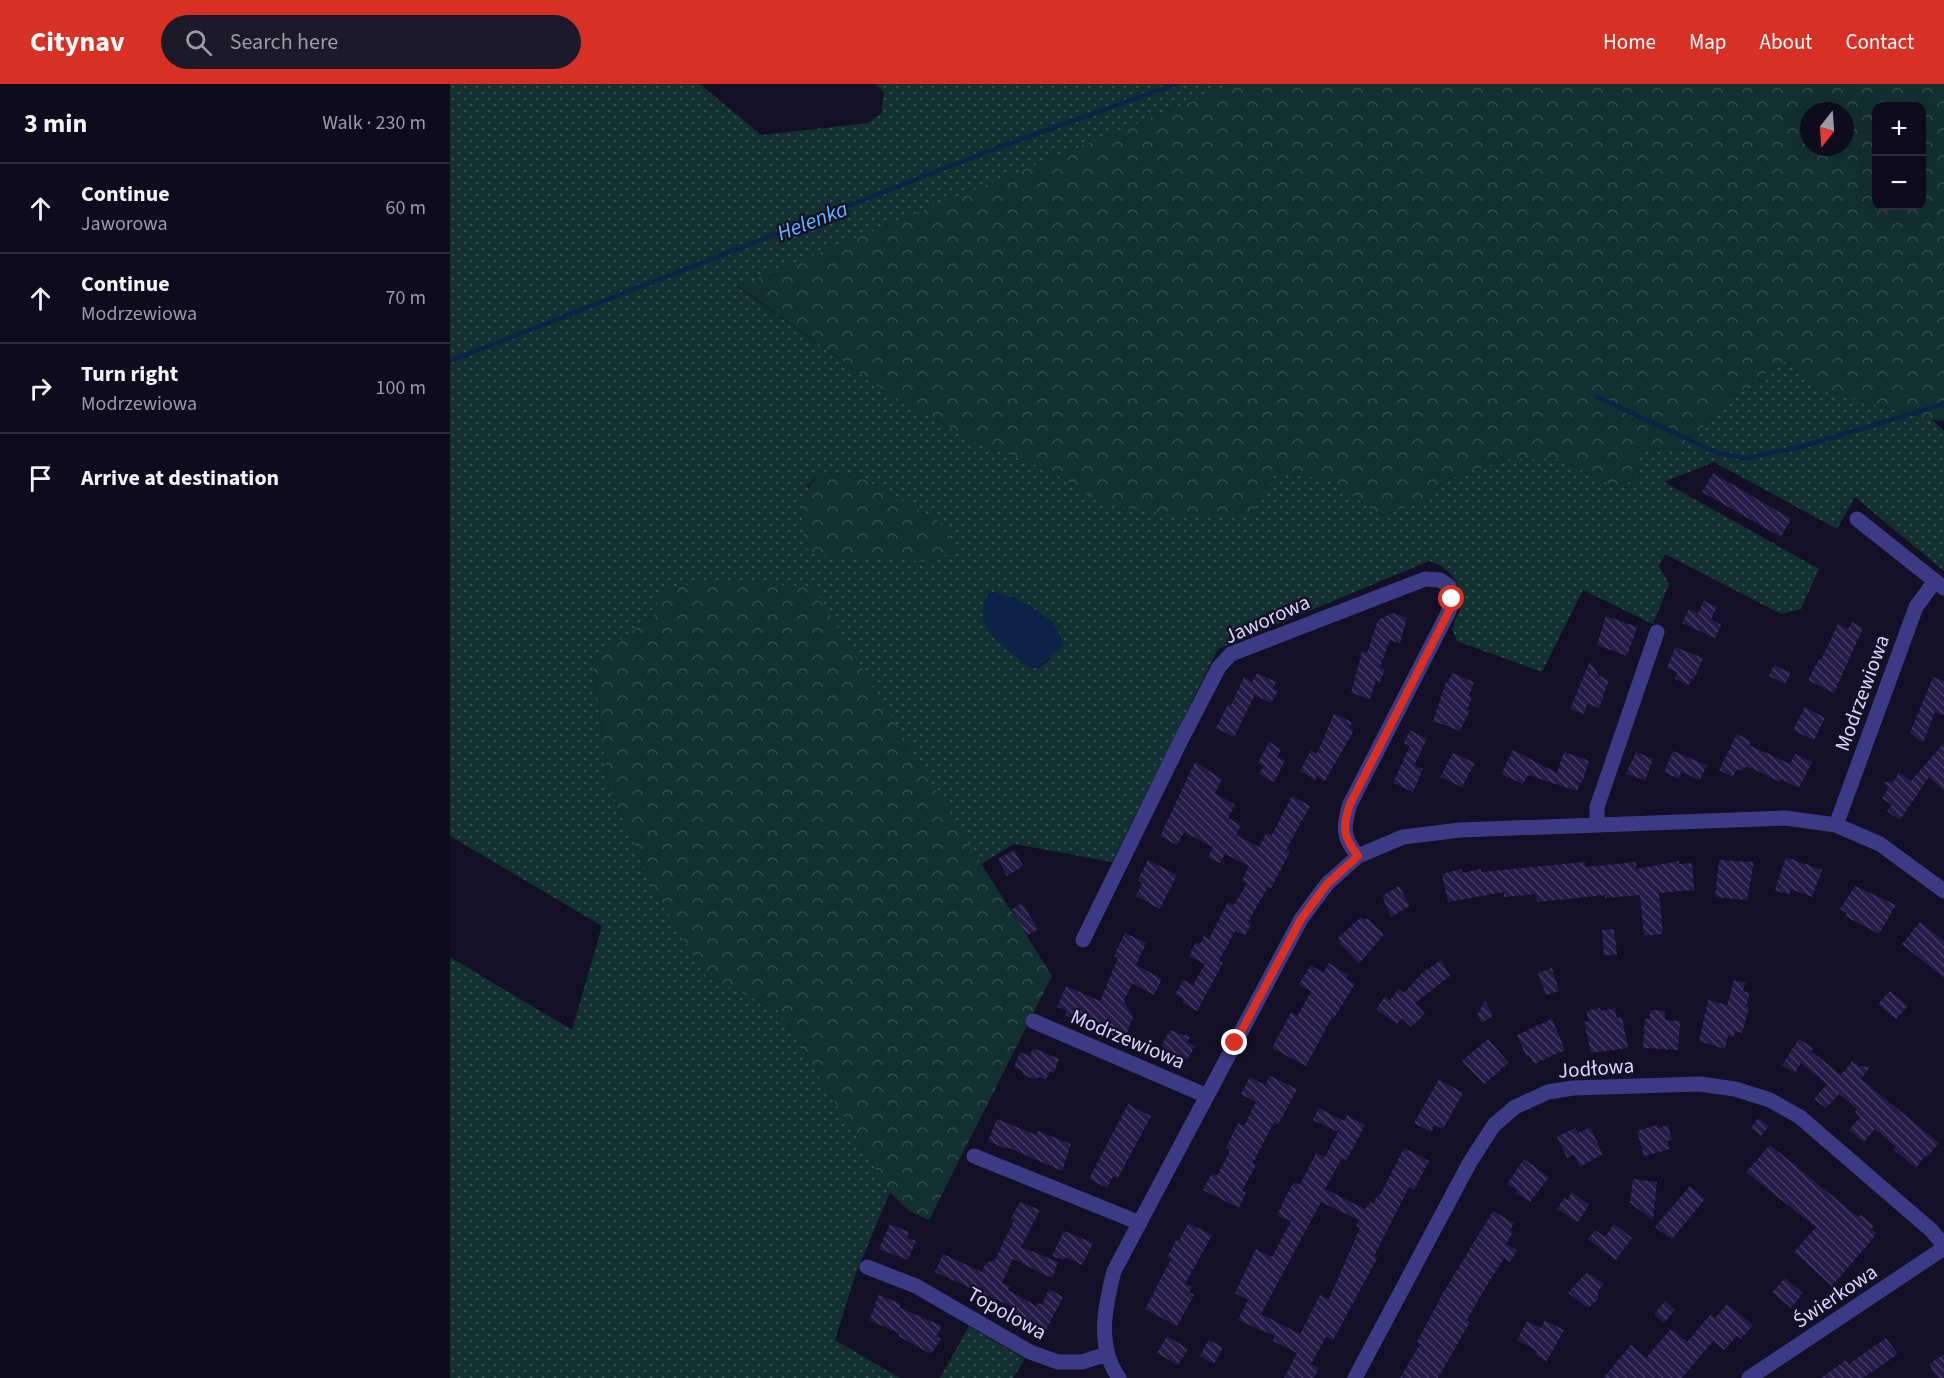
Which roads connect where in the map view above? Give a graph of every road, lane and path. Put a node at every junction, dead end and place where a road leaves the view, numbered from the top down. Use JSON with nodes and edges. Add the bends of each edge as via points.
{"nodes":[{"id":1,"x":1857,"y":519,"type":"dead end"},
{"id":2,"x":1940,"y":584,"type":"edge"},
{"id":3,"x":1657,"y":632,"type":"dead end"},
{"id":4,"x":1598,"y":824,"type":"junction"},
{"id":5,"x":1836,"y":825,"type":"junction"},
{"id":6,"x":1358,"y":856,"type":"junction"},
{"id":7,"x":1944,"y":891,"type":"edge"},
{"id":8,"x":1083,"y":940,"type":"dead end"},
{"id":9,"x":1032,"y":1022,"type":"dead end"},
{"id":10,"x":1208,"y":1096,"type":"junction"},
{"id":11,"x":974,"y":1156,"type":"dead end"},
{"id":12,"x":1140,"y":1223,"type":"junction"},
{"id":13,"x":1944,"y":1247,"type":"edge"},
{"id":14,"x":867,"y":1267,"type":"dead end"},
{"id":15,"x":1107,"y":1354,"type":"junction"},
{"id":16,"x":1119,"y":1378,"type":"edge"},
{"id":17,"x":1355,"y":1378,"type":"edge"},
{"id":18,"x":1749,"y":1378,"type":"edge"}],
"edges":[{"from":1,"to":2,"type":"street"},
{"from":2,"to":5,"type":"street","name":"Modrzewiowa","via":[[1916,607]]},
{"from":3,"to":4,"type":"street","via":[[1597,807]]},
{"from":4,"to":5,"type":"street","via":[[1785,818]]},
{"from":4,"to":6,"type":"street","via":[[1403,837]]},
{"from":5,"to":7,"type":"street","via":[[1880,844]]},
{"from":6,"to":8,"type":"street","name":"Jaworowa","via":[[1348,844],[1343,826],[1350,804],[1449,611],[1449,586],[1440,580],[1425,579],[1394,589],[1231,654],[1219,667],[1182,738]]},
{"from":6,"to":10,"type":"street","via":[[1327,884],[1301,919]]},
{"from":9,"to":10,"type":"street","name":"Modrzewiowa"},
{"from":10,"to":12,"type":"street"},
{"from":11,"to":12,"type":"street"},
{"from":12,"to":15,"type":"street","via":[[1114,1271],[1107,1298]]},
{"from":13,"to":17,"type":"street","name":"Jodłowa","via":[[1931,1230],[1800,1117],[1770,1100],[1700,1084],[1548,1092],[1515,1107],[1494,1125],[1470,1162]]},
{"from":13,"to":18,"type":"street","name":"Świerkowa"},
{"from":14,"to":15,"type":"street","name":"Topolowa","via":[[916,1286],[1030,1352],[1058,1362],[1082,1362]]},
{"from":15,"to":16,"type":"street"}]}
